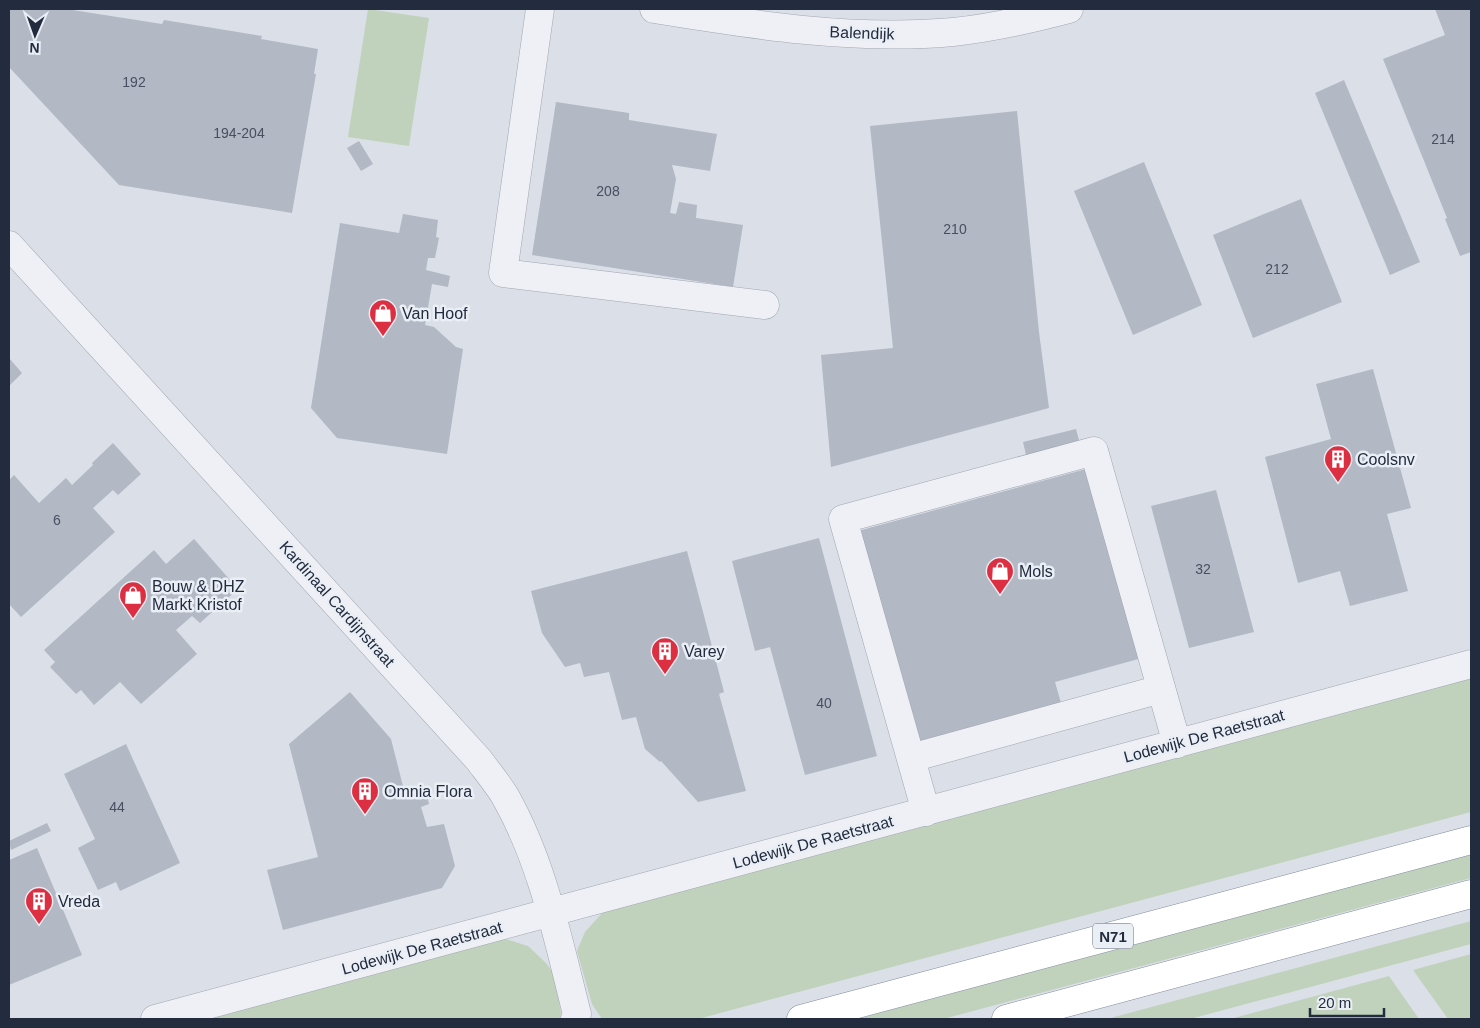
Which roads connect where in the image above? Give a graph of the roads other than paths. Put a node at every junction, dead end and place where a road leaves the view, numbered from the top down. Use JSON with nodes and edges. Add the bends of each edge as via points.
{"nodes":[{"id":1,"x":540,"y":9,"type":"edge"},
{"id":2,"x":654,"y":9,"type":"edge"},
{"id":3,"x":1069,"y":9,"type":"edge"},
{"id":4,"x":9,"y":245,"type":"edge"},
{"id":5,"x":765,"y":305,"type":"dead end"},
{"id":6,"x":1471,"y":664,"type":"edge"},
{"id":7,"x":1162,"y":689,"type":"junction"},
{"id":8,"x":1177,"y":744,"type":"junction"},
{"id":9,"x":911,"y":758,"type":"junction"},
{"id":10,"x":926,"y":812,"type":"junction"},
{"id":11,"x":1471,"y":840,"type":"edge"},
{"id":12,"x":1471,"y":894,"type":"edge"},
{"id":13,"x":551,"y":913,"type":"junction"},
{"id":14,"x":578,"y":1017,"type":"edge"},
{"id":15,"x":155,"y":1019,"type":"edge"},
{"id":16,"x":801,"y":1019,"type":"edge"},
{"id":17,"x":1006,"y":1019,"type":"edge"}],
"edges":[{"from":1,"to":5,"type":"street","via":[[503,273]]},
{"from":2,"to":3,"type":"street","name":"Balendijk","via":[[795,30],[896,35],[954,32],[1019,22]]},
{"from":4,"to":13,"type":"street","name":"Kardinaal Cardijnstraat","via":[[478,759],[504,794],[519,823]]},
{"from":6,"to":8,"type":"street","name":"Lodewijk De Raetstraat"},
{"from":7,"to":8,"type":"street"},
{"from":7,"to":9,"type":"street"},
{"from":7,"to":9,"type":"street","via":[[1094,451],[843,519]]},
{"from":8,"to":10,"type":"street","name":"Lodewijk De Raetstraat"},
{"from":9,"to":10,"type":"street"},
{"from":10,"to":13,"type":"street","name":"Lodewijk De Raetstraat"},
{"from":11,"to":16,"type":"highway","number":"N71"},
{"from":12,"to":17,"type":"highway"},
{"from":13,"to":14,"type":"street","name":"Kardinaal Cardijnstraat"},
{"from":13,"to":15,"type":"street","name":"Lodewijk De Raetstraat"}]}
